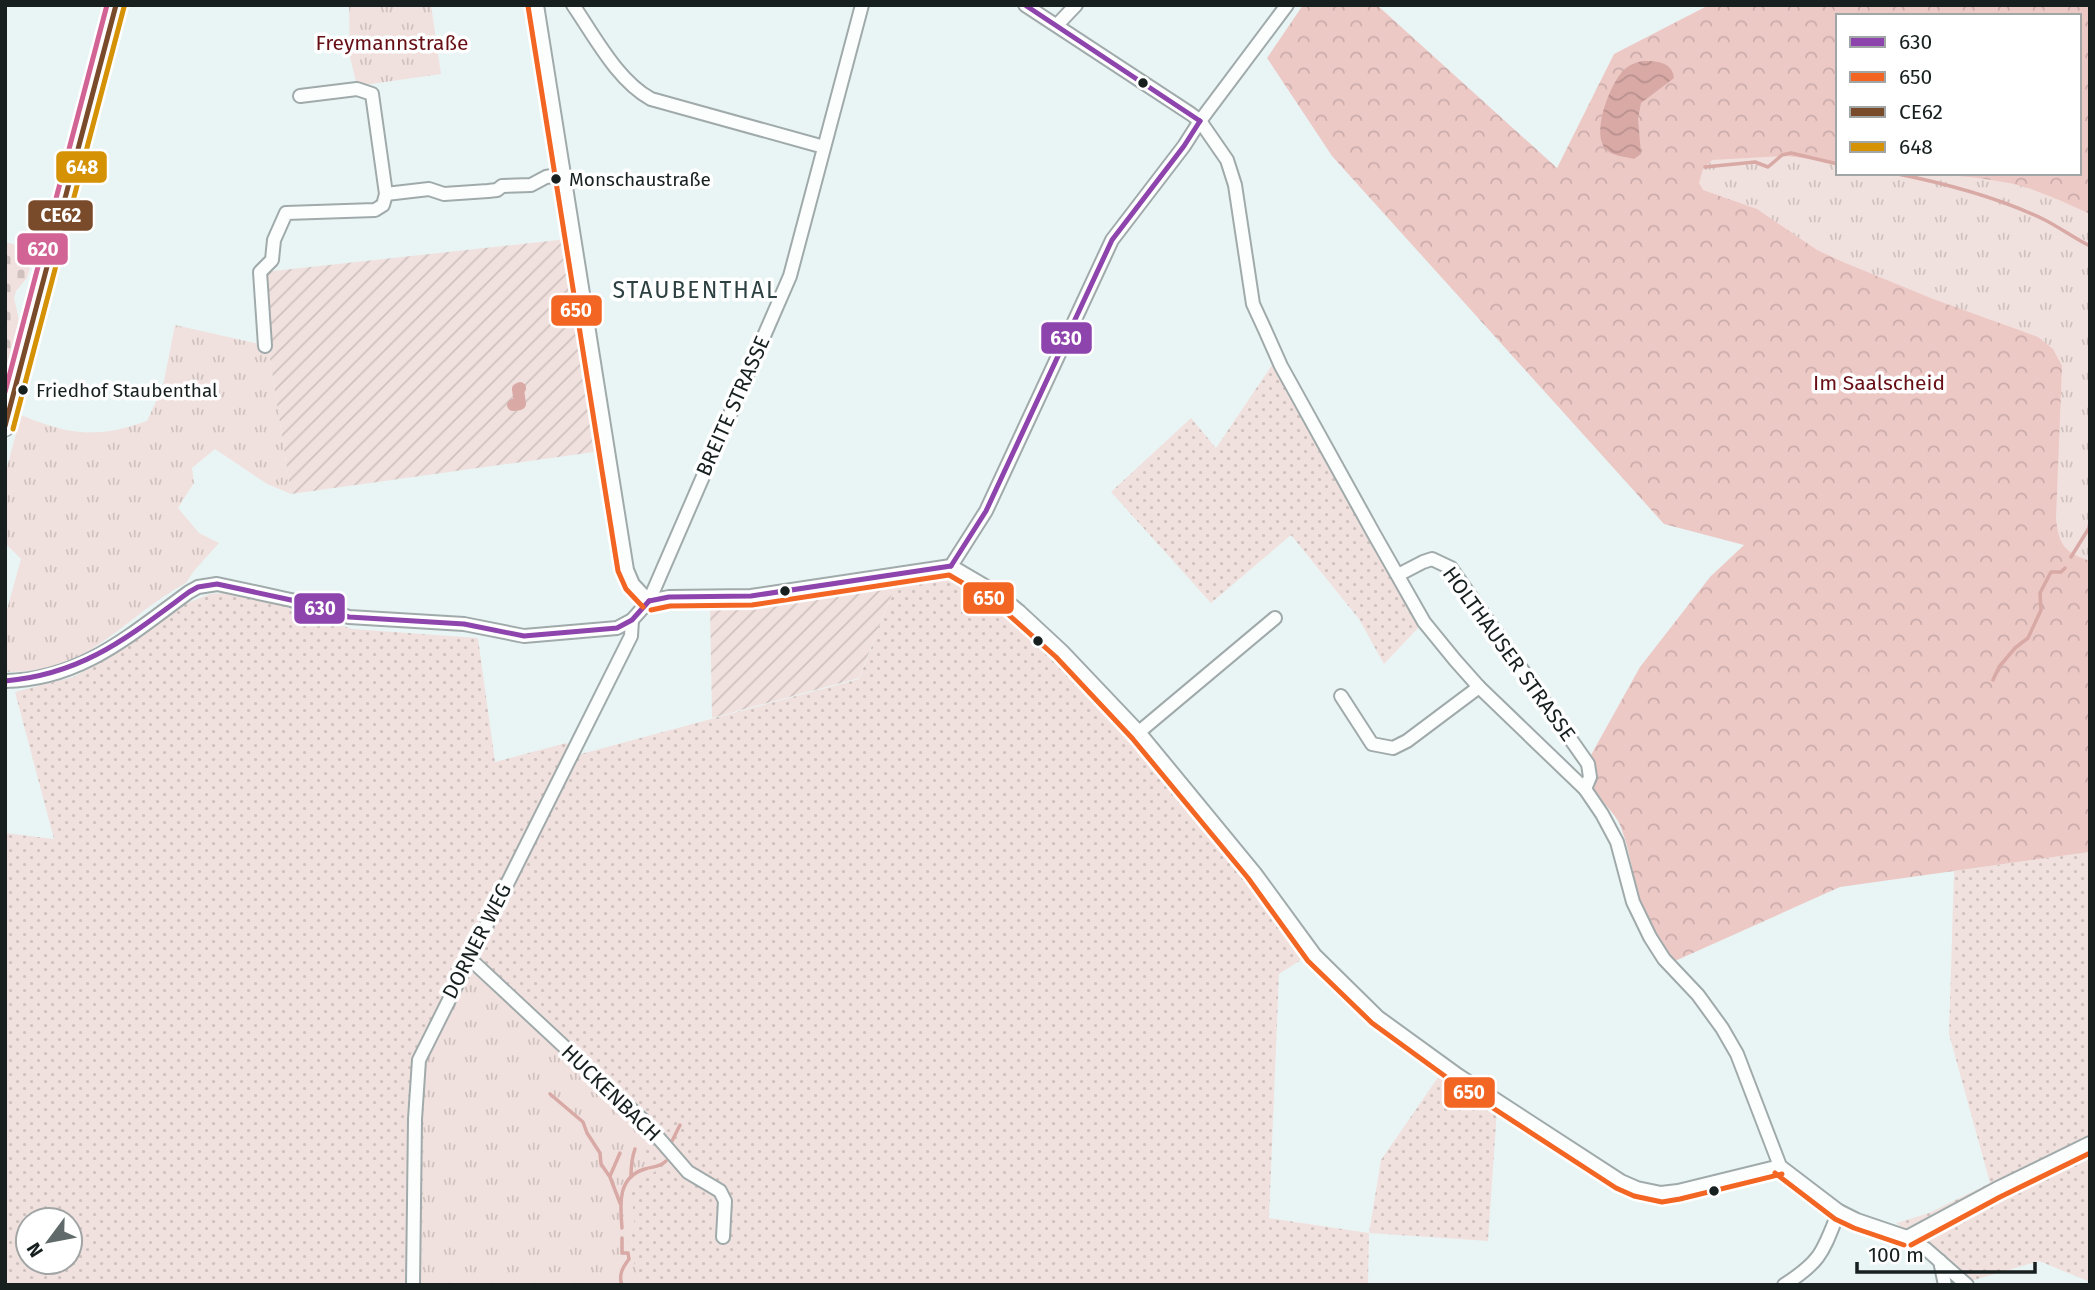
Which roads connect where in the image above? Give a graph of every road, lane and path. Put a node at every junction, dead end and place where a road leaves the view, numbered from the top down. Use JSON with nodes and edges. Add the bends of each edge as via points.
{"nodes":[{"id":1,"x":116,"y":5,"type":"edge"},
{"id":2,"x":537,"y":5,"type":"edge"},
{"id":3,"x":573,"y":5,"type":"edge"},
{"id":4,"x":862,"y":5,"type":"edge"},
{"id":5,"x":1024,"y":5,"type":"edge"},
{"id":6,"x":1076,"y":5,"type":"edge"},
{"id":7,"x":1287,"y":5,"type":"edge"},
{"id":8,"x":1057,"y":25,"type":"junction"},
{"id":9,"x":300,"y":96,"type":"dead end"},
{"id":10,"x":1200,"y":121,"type":"junction"},
{"id":11,"x":824,"y":147,"type":"junction"},
{"id":12,"x":563,"y":174,"type":"junction"},
{"id":13,"x":386,"y":194,"type":"junction"},
{"id":14,"x":265,"y":346,"type":"dead end"},
{"id":15,"x":5,"y":427,"type":"edge"},
{"id":16,"x":951,"y":566,"type":"junction"},
{"id":17,"x":1398,"y":575,"type":"junction"},
{"id":18,"x":649,"y":601,"type":"junction"},
{"id":19,"x":1275,"y":618,"type":"dead end"},
{"id":20,"x":632,"y":620,"type":"junction"},
{"id":21,"x":5,"y":681,"type":"edge"},
{"id":22,"x":1479,"y":687,"type":"junction"},
{"id":23,"x":1341,"y":696,"type":"dead end"},
{"id":24,"x":1139,"y":732,"type":"junction"},
{"id":25,"x":1585,"y":789,"type":"junction"},
{"id":26,"x":469,"y":958,"type":"junction"},
{"id":27,"x":2090,"y":1143,"type":"edge"},
{"id":28,"x":1780,"y":1166,"type":"junction"},
{"id":29,"x":1839,"y":1211,"type":"junction"},
{"id":30,"x":723,"y":1237,"type":"dead end"},
{"id":31,"x":1907,"y":1237,"type":"junction"},
{"id":32,"x":1940,"y":1261,"type":"junction"},
{"id":33,"x":413,"y":1285,"type":"edge"},
{"id":34,"x":1784,"y":1285,"type":"edge"},
{"id":35,"x":1945,"y":1285,"type":"edge"},
{"id":36,"x":1967,"y":1285,"type":"edge"}],
"edges":[{"from":1,"to":15,"type":"main road"},
{"from":2,"to":12,"type":"street"},
{"from":3,"to":11,"type":"street","via":[[615,65],[651,99]]},
{"from":4,"to":11,"type":"street","name":"BREITE STRASSE"},
{"from":5,"to":8,"type":"street","name":"HOLTHAUSER STRASSE"},
{"from":6,"to":8,"type":"street"},
{"from":7,"to":10,"type":"street"},
{"from":8,"to":10,"type":"street","name":"HOLTHAUSER STRASSE"},
{"from":9,"to":13,"type":"street","via":[[357,89],[372,94]]},
{"from":10,"to":16,"type":"street","via":[[1112,240],[985,511]]},
{"from":10,"to":17,"type":"street","name":"HOLTHAUSER STRASSE","via":[[1227,160],[1235,185],[1253,304],[1281,366]]},
{"from":11,"to":18,"type":"street","name":"BREITE STRASSE","via":[[790,276]]},
{"from":12,"to":13,"type":"street","via":[[497,190]]},
{"from":12,"to":18,"type":"street","via":[[627,570]]},
{"from":13,"to":14,"type":"street","via":[[383,205],[375,210],[286,213],[274,240],[272,260],[260,272]]},
{"from":16,"to":18,"type":"street","via":[[751,596]]},
{"from":16,"to":24,"type":"street","via":[[1020,612]]},
{"from":17,"to":22,"type":"street","name":"HOLTHAUSER STRASSE","via":[[1424,622]]},
{"from":17,"to":25,"type":"street","name":"HOLTHAUSER STRASSE","via":[[1432,559],[1451,568],[1588,764],[1590,777]]},
{"from":18,"to":20,"type":"street","name":"BREITE STRASSE"},
{"from":19,"to":24,"type":"street"},
{"from":20,"to":21,"type":"street","via":[[617,628],[524,636],[464,624],[349,617],[217,584],[189,592],[79,666],[31,681]]},
{"from":20,"to":26,"type":"street","name":"DORNER WEG","via":[[631,636]]},
{"from":22,"to":23,"type":"street","name":"HOLTHAUSER STRASSE","via":[[1393,748],[1372,744]]},
{"from":22,"to":25,"type":"street","name":"HOLTHAUSER STRASSE"},
{"from":24,"to":28,"type":"street","via":[[1255,873],[1315,955],[1378,1017],[1458,1075],[1637,1188],[1678,1191]]},
{"from":25,"to":28,"type":"street","name":"HOLTHAUSER STRASSE","via":[[1616,842],[1633,902],[1650,937],[1706,1006],[1737,1054]]},
{"from":26,"to":30,"type":"street","name":"HUCKENBACH","via":[[643,1120],[688,1172],[720,1191],[725,1201]]},
{"from":26,"to":33,"type":"street","name":"DORNER WEG","via":[[417,1066]]},
{"from":27,"to":31,"type":"street"},
{"from":28,"to":29,"type":"street"},
{"from":29,"to":31,"type":"street"},
{"from":29,"to":34,"type":"street","via":[[1821,1256]]},
{"from":31,"to":32,"type":"street"},
{"from":32,"to":35,"type":"street"},
{"from":32,"to":36,"type":"street"}]}
